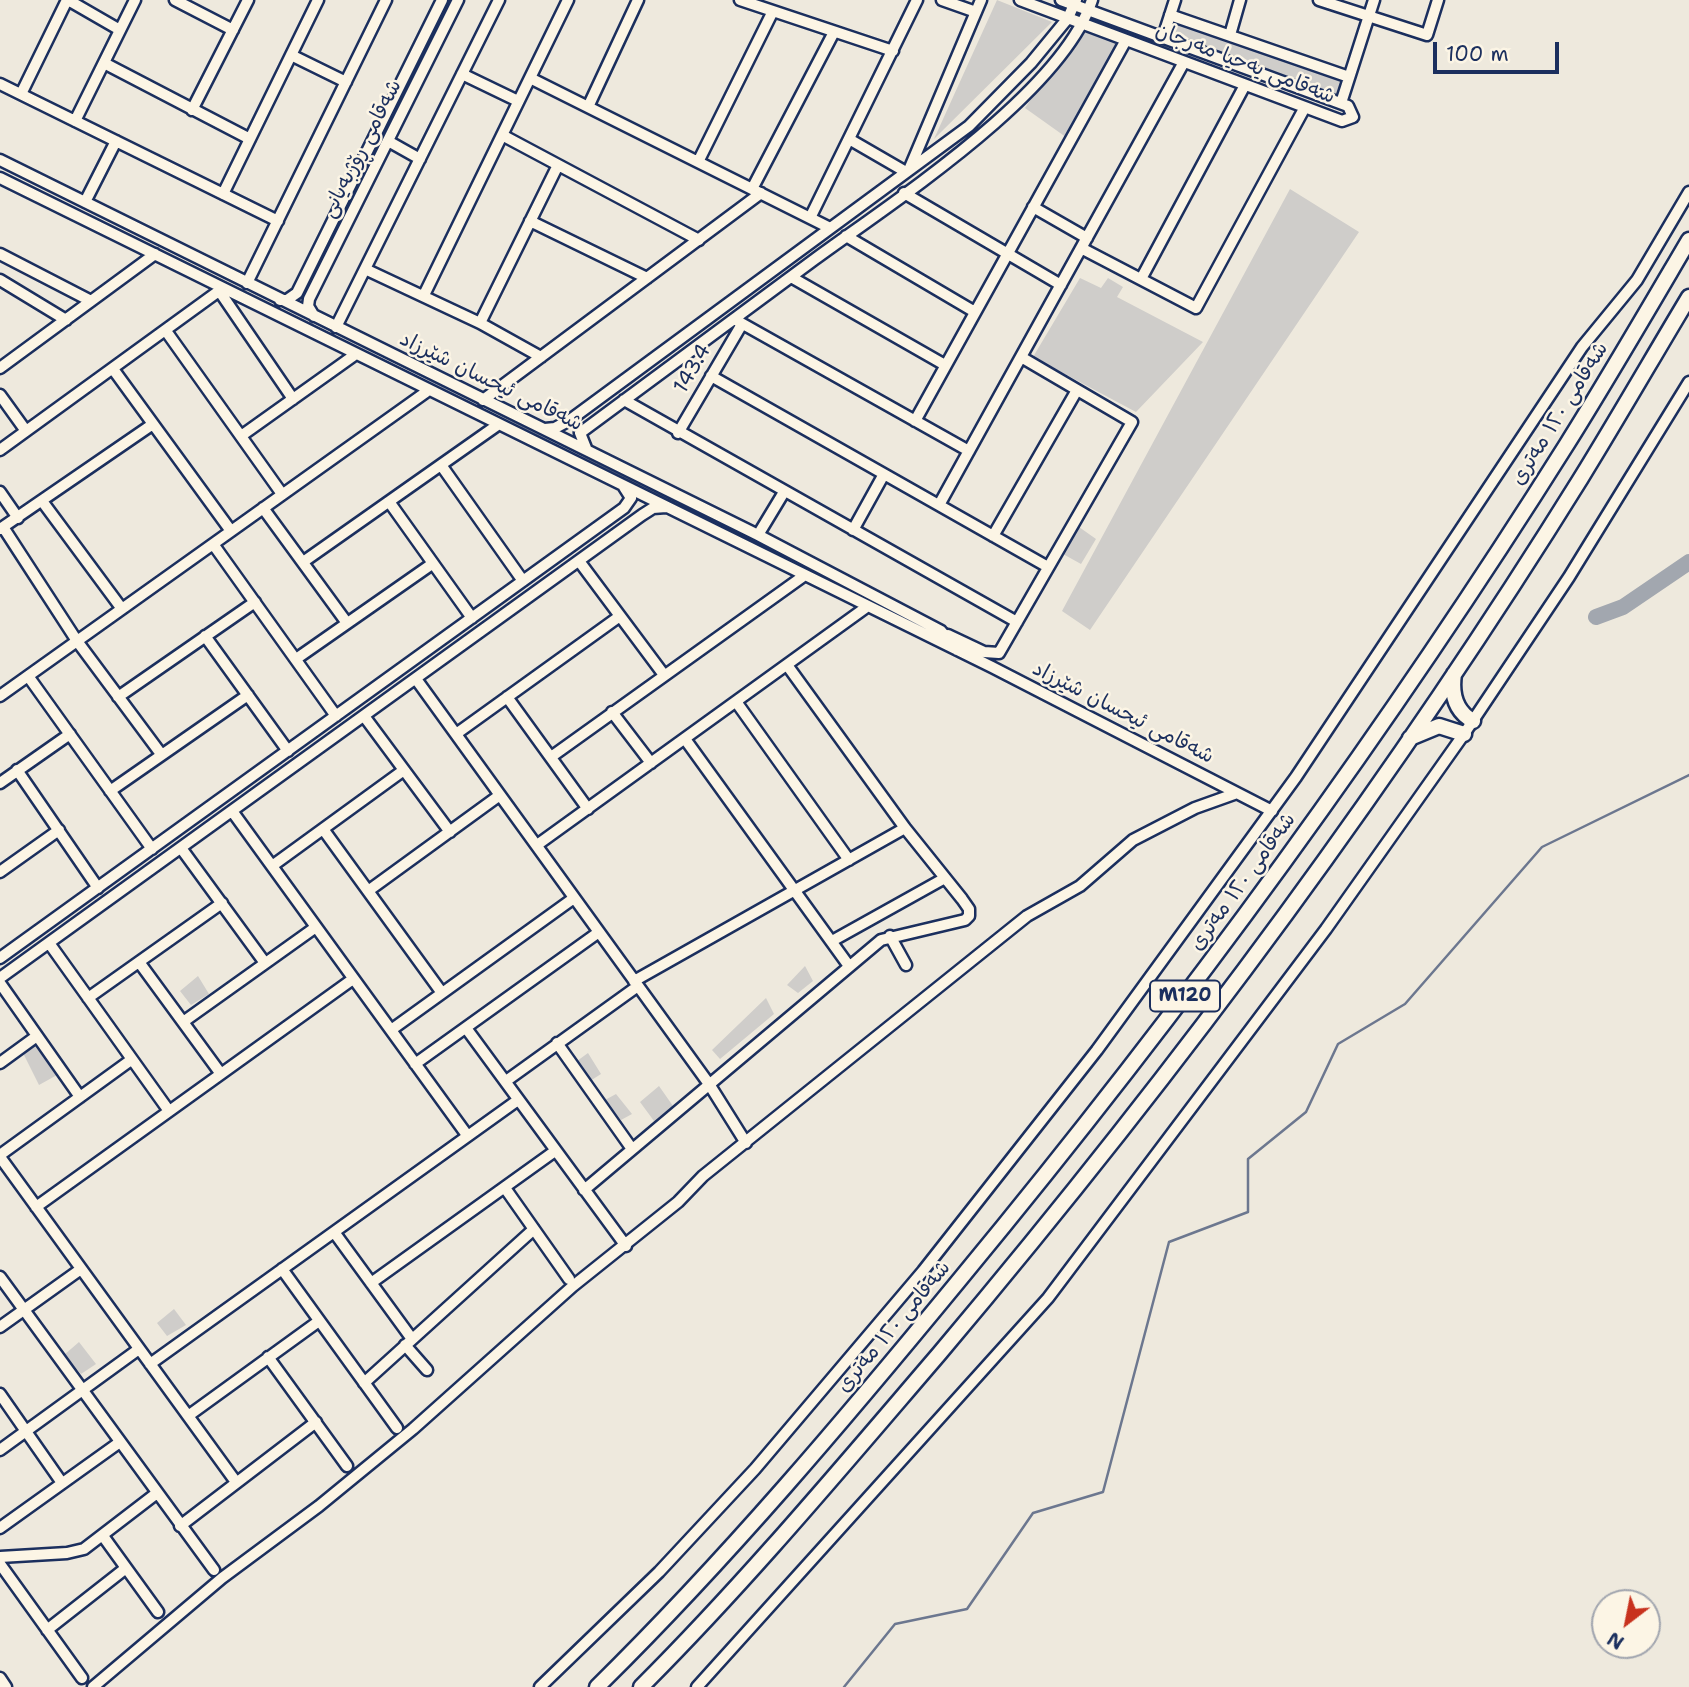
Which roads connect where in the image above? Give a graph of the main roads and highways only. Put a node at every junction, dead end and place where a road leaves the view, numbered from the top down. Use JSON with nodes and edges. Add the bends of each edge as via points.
{"nodes":[{"id":1,"x":1689,"y":240,"type":"edge"},
{"id":2,"x":1689,"y":297,"type":"edge"},
{"id":3,"x":1456,"y":670,"type":"junction"},
{"id":4,"x":1473,"y":721,"type":"road end"},
{"id":5,"x":1464,"y":734,"type":"road end"},
{"id":6,"x":1408,"y":739,"type":"junction"},
{"id":7,"x":597,"y":1687,"type":"edge"},
{"id":8,"x":640,"y":1687,"type":"edge"}],
"edges":[{"from":1,"to":7,"type":"highway","name":"شەقامی ١٢٠ مەتری","number":"M120","via":[[1569,442],[1473,590],[1289,857],[1153,1038],[857,1404]]},
{"from":2,"to":3,"type":"highway","number":"M120","via":[[1581,478]]},
{"from":3,"to":4,"type":"highway","via":[[1455,701]]},
{"from":3,"to":6,"type":"highway","number":"M120"},
{"from":5,"to":6,"type":"highway","via":[[1439,726]]},
{"from":6,"to":8,"type":"highway","number":"M120","via":[[1188,1043],[1037,1238],[749,1573]]}]}
